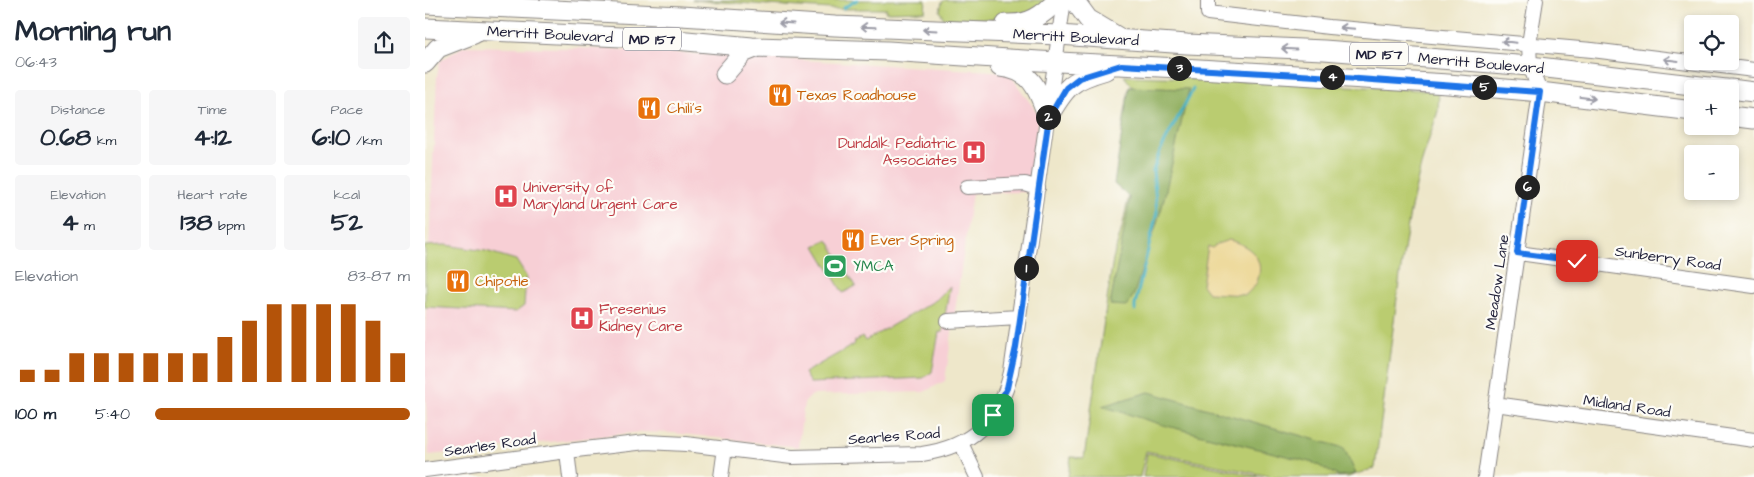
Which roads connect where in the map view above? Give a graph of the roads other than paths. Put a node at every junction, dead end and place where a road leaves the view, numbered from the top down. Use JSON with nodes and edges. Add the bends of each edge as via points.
{"nodes":[{"id":1,"x":477,"y":0,"type":"edge"},
{"id":2,"x":1057,"y":0,"type":"edge"},
{"id":3,"x":1064,"y":0,"type":"edge"},
{"id":4,"x":1074,"y":0,"type":"edge"},
{"id":5,"x":1536,"y":0,"type":"edge"},
{"id":6,"x":425,"y":4,"type":"edge"},
{"id":7,"x":495,"y":7,"type":"junction"},
{"id":8,"x":1208,"y":7,"type":"edge"},
{"id":9,"x":425,"y":28,"type":"edge"},
{"id":10,"x":485,"y":31,"type":"junction"},
{"id":11,"x":958,"y":31,"type":"junction"},
{"id":12,"x":1059,"y":35,"type":"junction"},
{"id":13,"x":1124,"y":40,"type":"junction"},
{"id":14,"x":1529,"y":44,"type":"junction"},
{"id":15,"x":758,"y":47,"type":"junction"},
{"id":16,"x":888,"y":51,"type":"junction"},
{"id":17,"x":1055,"y":62,"type":"junction"},
{"id":18,"x":425,"y":63,"type":"edge"},
{"id":19,"x":1121,"y":65,"type":"junction"},
{"id":20,"x":1530,"y":66,"type":"junction"},
{"id":21,"x":1754,"y":70,"type":"edge"},
{"id":22,"x":725,"y":74,"type":"dead end"},
{"id":23,"x":1684,"y":84,"type":"edge"},
{"id":24,"x":1739,"y":90,"type":"edge"},
{"id":25,"x":1540,"y":92,"type":"junction"},
{"id":26,"x":1754,"y":92,"type":"edge"},
{"id":27,"x":1684,"y":110,"type":"edge"},
{"id":28,"x":1049,"y":117,"type":"junction"},
{"id":29,"x":1739,"y":117,"type":"edge"},
{"id":30,"x":1754,"y":119,"type":"edge"},
{"id":31,"x":967,"y":187,"type":"dead end"},
{"id":32,"x":1038,"y":188,"type":"junction"},
{"id":33,"x":1517,"y":253,"type":"junction"},
{"id":34,"x":1754,"y":286,"type":"edge"},
{"id":35,"x":1019,"y":317,"type":"junction"},
{"id":36,"x":948,"y":321,"type":"dead end"},
{"id":37,"x":1495,"y":404,"type":"junction"},
{"id":38,"x":1754,"y":440,"type":"edge"},
{"id":39,"x":961,"y":444,"type":"junction"},
{"id":40,"x":725,"y":448,"type":"junction"},
{"id":41,"x":567,"y":451,"type":"junction"},
{"id":42,"x":425,"y":470,"type":"edge"},
{"id":43,"x":570,"y":477,"type":"edge"},
{"id":44,"x":721,"y":477,"type":"edge"},
{"id":45,"x":977,"y":477,"type":"edge"},
{"id":46,"x":1485,"y":477,"type":"edge"}],
"edges":[{"from":1,"to":7,"type":"main road"},
{"from":2,"to":11,"type":"main road","via":[[1038,18],[1023,24],[973,23]]},
{"from":3,"to":12,"type":"street","name":"Searles Road"},
{"from":4,"to":13,"type":"main road","via":[[1088,19]]},
{"from":5,"to":14,"type":"street"},
{"from":6,"to":7,"type":"main road","name":"Merritt Boulevard","number":"MD 157"},
{"from":11,"to":7,"type":"main road","name":"Merritt Boulevard","number":"MD 157","one_way":true},
{"from":14,"to":8,"type":"street","name":"Merritt Boulevard","one_way":true,"via":[[1329,27]]},
{"from":9,"to":10,"type":"main road","name":"Merritt Boulevard","number":"MD 157"},
{"from":10,"to":15,"type":"main road","name":"Merritt Boulevard","number":"MD 157","via":[[665,39]]},
{"from":10,"to":18,"type":"main road","via":[[438,48]]},
{"from":11,"to":12,"type":"main road","name":"Merritt Boulevard","number":"MD 157"},
{"from":12,"to":13,"type":"main road","name":"Merritt Boulevard","number":"MD 157"},
{"from":12,"to":17,"type":"street","name":"Searles Road"},
{"from":20,"to":13,"type":"main road","name":"Merritt Boulevard","number":"MD 157","one_way":true,"via":[[1324,50]]},
{"from":14,"to":20,"type":"street"},
{"from":21,"to":14,"type":"street","name":"Merritt Boulevard","one_way":true},
{"from":15,"to":16,"type":"main road","name":"Merritt Boulevard","number":"MD 157"},
{"from":15,"to":22,"type":"main road","via":[[743,53]]},
{"from":16,"to":17,"type":"main road","name":"Merritt Boulevard","number":"MD 157"},
{"from":16,"to":28,"type":"main road","via":[[923,62],[1018,70],[1037,90]]},
{"from":17,"to":19,"type":"main road","name":"Merritt Boulevard","number":"MD 157"},
{"from":17,"to":28,"type":"street","name":"Searles Road"},
{"from":19,"to":25,"type":"main road","name":"Merritt Boulevard","number":"MD 157"},
{"from":19,"to":28,"type":"main road","via":[[1079,78],[1066,88]]},
{"from":20,"to":23,"type":"main road","name":"Merritt Boulevard","number":"MD 157"},
{"from":20,"to":25,"type":"street"},
{"from":24,"to":26,"type":"main road","name":"Merritt Boulevard","number":"MD 157"},
{"from":25,"to":27,"type":"main road","name":"Merritt Boulevard","number":"MD 157","one_way":true},
{"from":25,"to":33,"type":"street","name":"Meadow Lane"},
{"from":28,"to":32,"type":"street","name":"Searles Road"},
{"from":29,"to":30,"type":"main road"},
{"from":31,"to":32,"type":"street","via":[[1025,184]]},
{"from":32,"to":35,"type":"street","name":"Searles Road"},
{"from":33,"to":34,"type":"street","name":"Sunberry Road"},
{"from":33,"to":37,"type":"street","name":"Meadow Lane"},
{"from":35,"to":36,"type":"street"},
{"from":35,"to":39,"type":"street","name":"Searles Road","via":[[1011,372],[1000,404],[986,423]]},
{"from":37,"to":38,"type":"street","name":"Midland Road"},
{"from":37,"to":46,"type":"street","name":"Meadow Lane"},
{"from":39,"to":40,"type":"street","name":"Searles Road","via":[[922,454],[813,457],[768,455]]},
{"from":39,"to":45,"type":"street"},
{"from":40,"to":41,"type":"street","name":"Searles Road","via":[[655,442]]},
{"from":40,"to":44,"type":"street"},
{"from":41,"to":42,"type":"street","name":"Searles Road"},
{"from":41,"to":43,"type":"street"}]}
